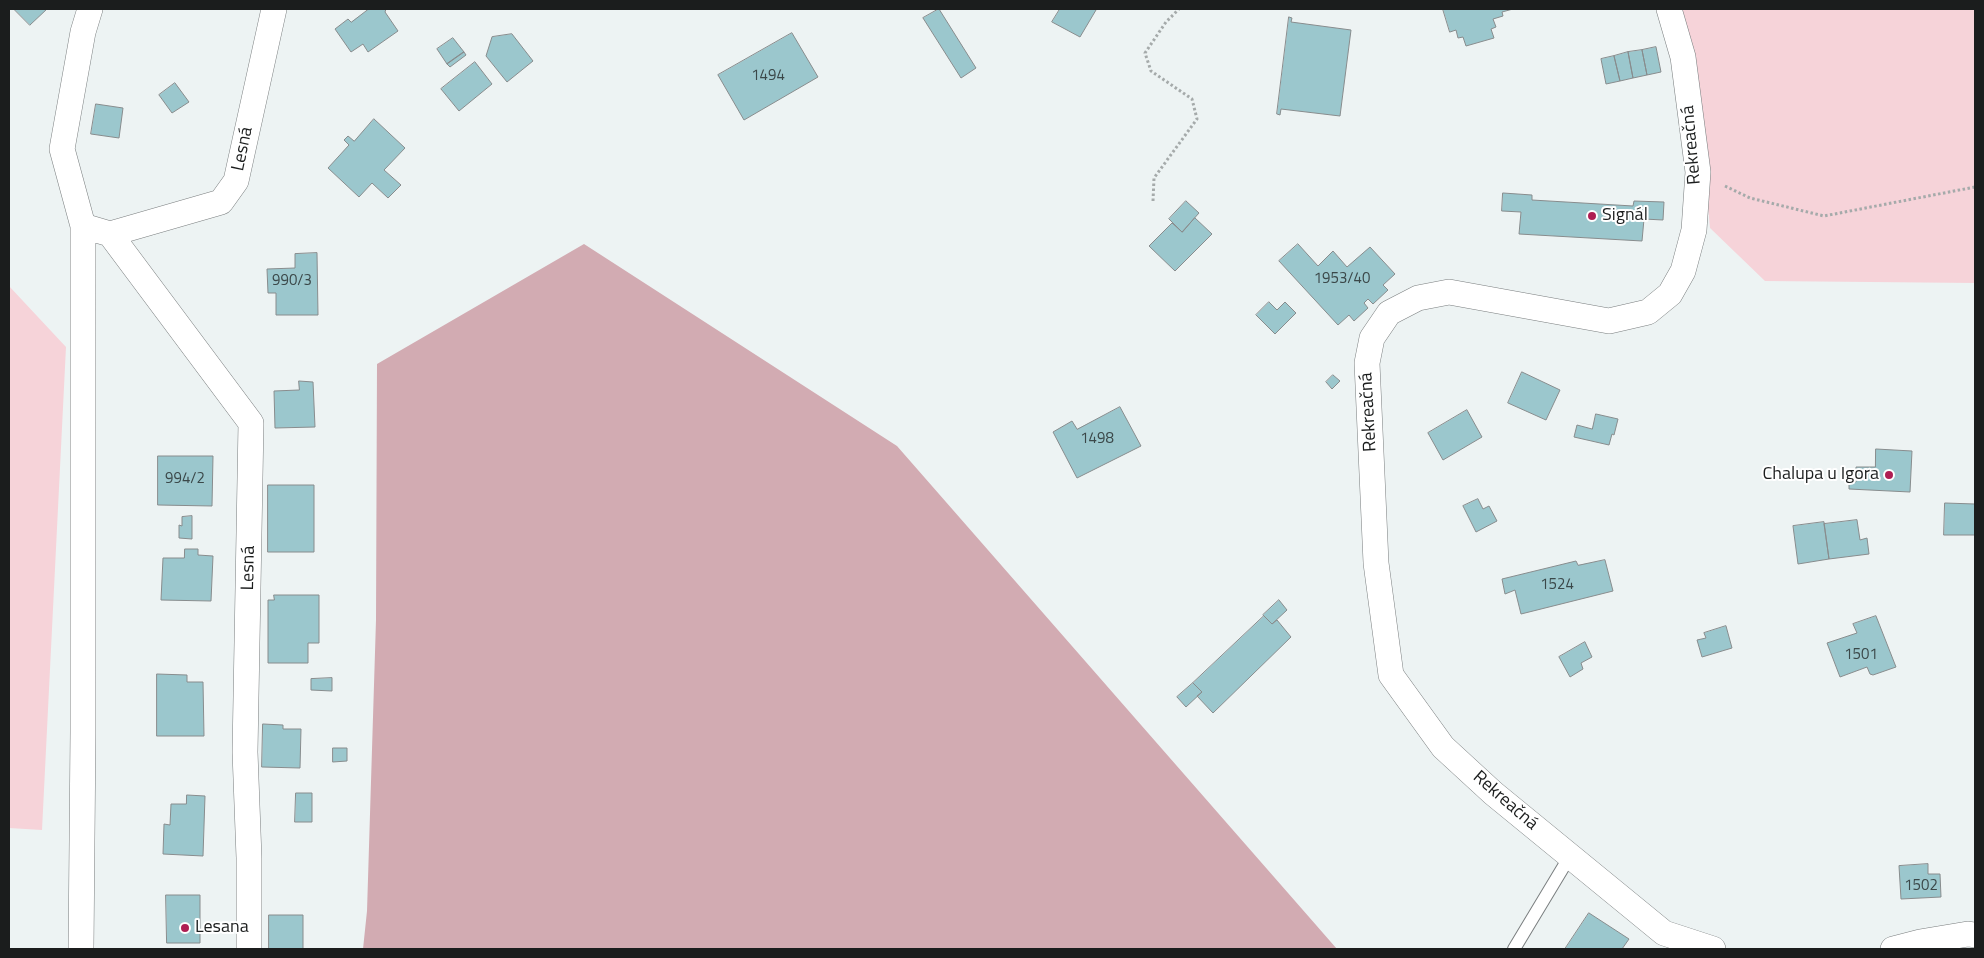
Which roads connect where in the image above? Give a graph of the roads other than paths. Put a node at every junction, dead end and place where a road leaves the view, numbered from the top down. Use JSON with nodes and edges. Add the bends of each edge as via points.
{"nodes":[{"id":1,"x":90,"y":9,"type":"edge"},
{"id":2,"x":274,"y":9,"type":"edge"},
{"id":3,"x":1669,"y":9,"type":"edge"},
{"id":4,"x":83,"y":226,"type":"junction"},
{"id":5,"x":110,"y":234,"type":"junction"},
{"id":6,"x":1570,"y":856,"type":"junction"},
{"id":7,"x":1973,"y":932,"type":"edge"},
{"id":8,"x":81,"y":949,"type":"edge"},
{"id":9,"x":249,"y":949,"type":"edge"},
{"id":10,"x":1514,"y":949,"type":"edge"},
{"id":11,"x":1713,"y":949,"type":"edge"},
{"id":12,"x":1893,"y":949,"type":"edge"}],
"edges":[{"from":1,"to":4,"type":"street","via":[[62,149]]},
{"from":2,"to":5,"type":"street","name":"Lesná","via":[[236,181],[221,202]]},
{"from":3,"to":6,"type":"street","name":"Rekreačná","via":[[1682,57],[1698,172],[1694,230],[1683,271],[1670,294],[1648,312],[1609,321],[1449,292],[1418,298],[1389,313],[1372,338],[1367,363],[1376,563],[1391,675],[1443,747]]},
{"from":4,"to":5,"type":"street"},
{"from":4,"to":8,"type":"street"},
{"from":5,"to":9,"type":"street","name":"Lesná","via":[[252,424],[246,752]]},
{"from":6,"to":10,"type":"lane"},
{"from":6,"to":11,"type":"street","name":"Rekreačná","via":[[1664,933]]},
{"from":7,"to":12,"type":"street"}]}
